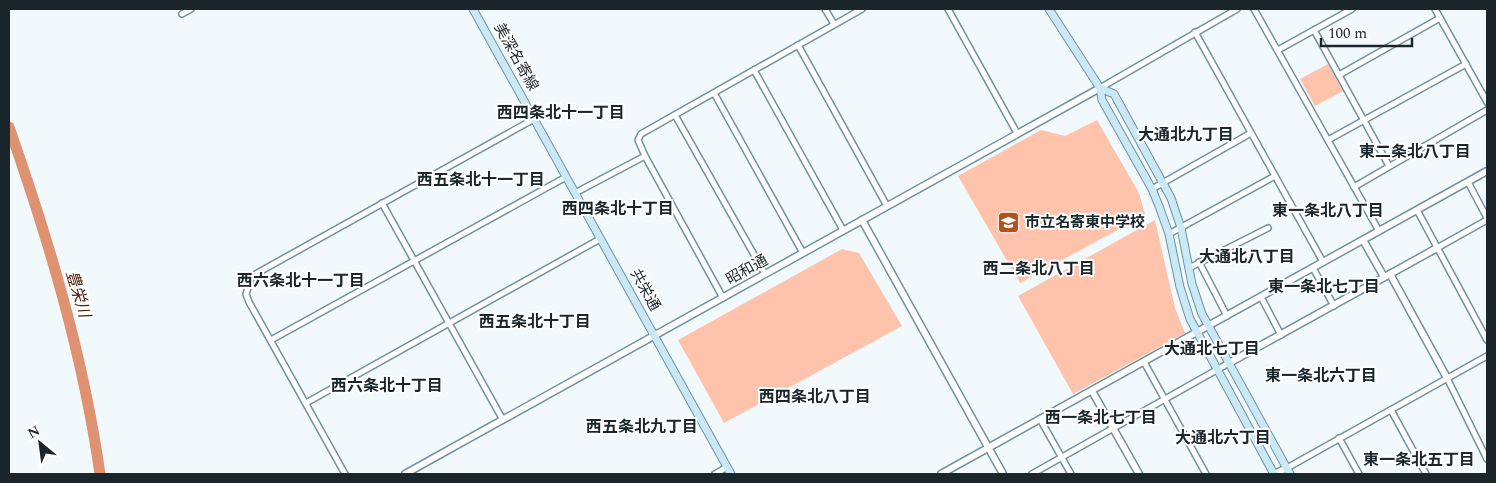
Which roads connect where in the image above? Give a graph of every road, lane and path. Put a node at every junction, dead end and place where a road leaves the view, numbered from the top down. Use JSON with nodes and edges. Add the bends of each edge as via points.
{"nodes":[{"id":1,"x":191,"y":9,"type":"edge"},
{"id":2,"x":473,"y":9,"type":"edge"},
{"id":3,"x":825,"y":9,"type":"edge"},
{"id":4,"x":862,"y":9,"type":"edge"},
{"id":5,"x":948,"y":9,"type":"edge"},
{"id":6,"x":1049,"y":9,"type":"edge"},
{"id":7,"x":1237,"y":9,"type":"edge"},
{"id":8,"x":1254,"y":9,"type":"edge"},
{"id":9,"x":1352,"y":9,"type":"edge"},
{"id":10,"x":1435,"y":9,"type":"edge"},
{"id":11,"x":182,"y":14,"type":"dead end"},
{"id":12,"x":1440,"y":18,"type":"junction"},
{"id":13,"x":834,"y":24,"type":"junction"},
{"id":14,"x":1314,"y":30,"type":"junction"},
{"id":15,"x":1195,"y":32,"type":"junction"},
{"id":16,"x":798,"y":45,"type":"junction"},
{"id":17,"x":1278,"y":50,"type":"junction"},
{"id":18,"x":1466,"y":64,"type":"junction"},
{"id":19,"x":754,"y":70,"type":"junction"},
{"id":20,"x":1339,"y":75,"type":"junction"},
{"id":21,"x":1100,"y":88,"type":"junction"},
{"id":22,"x":714,"y":93,"type":"junction"},
{"id":23,"x":1487,"y":102,"type":"edge"},
{"id":24,"x":1487,"y":110,"type":"edge"},
{"id":25,"x":675,"y":115,"type":"junction"},
{"id":26,"x":534,"y":119,"type":"junction"},
{"id":27,"x":1363,"y":120,"type":"junction"},
{"id":28,"x":1017,"y":133,"type":"junction"},
{"id":29,"x":1251,"y":133,"type":"junction"},
{"id":30,"x":1328,"y":140,"type":"junction"},
{"id":31,"x":645,"y":156,"type":"junction"},
{"id":32,"x":1389,"y":166,"type":"junction"},
{"id":33,"x":1487,"y":171,"type":"edge"},
{"id":34,"x":1275,"y":176,"type":"junction"},
{"id":35,"x":566,"y":177,"type":"junction"},
{"id":36,"x":1468,"y":182,"type":"junction"},
{"id":37,"x":1163,"y":183,"type":"junction"},
{"id":38,"x":1354,"y":187,"type":"junction"},
{"id":39,"x":1152,"y":189,"type":"junction"},
{"id":40,"x":575,"y":193,"type":"junction"},
{"id":41,"x":382,"y":204,"type":"junction"},
{"id":42,"x":887,"y":206,"type":"junction"},
{"id":43,"x":1417,"y":210,"type":"junction"},
{"id":44,"x":1487,"y":219,"type":"edge"},
{"id":45,"x":862,"y":220,"type":"junction"},
{"id":46,"x":1181,"y":228,"type":"junction"},
{"id":47,"x":1268,"y":228,"type":"dead end"},
{"id":48,"x":843,"y":230,"type":"junction"},
{"id":49,"x":1379,"y":231,"type":"junction"},
{"id":50,"x":1169,"y":234,"type":"junction"},
{"id":51,"x":600,"y":239,"type":"junction"},
{"id":52,"x":1363,"y":240,"type":"junction"},
{"id":53,"x":1437,"y":248,"type":"junction"},
{"id":54,"x":803,"y":253,"type":"junction"},
{"id":55,"x":414,"y":261,"type":"junction"},
{"id":56,"x":1199,"y":262,"type":"junction"},
{"id":57,"x":1323,"y":262,"type":"junction"},
{"id":58,"x":1189,"y":268,"type":"junction"},
{"id":59,"x":1313,"y":268,"type":"junction"},
{"id":60,"x":765,"y":274,"type":"junction"},
{"id":61,"x":1387,"y":276,"type":"junction"},
{"id":62,"x":1261,"y":297,"type":"junction"},
{"id":63,"x":723,"y":298,"type":"junction"},
{"id":64,"x":1334,"y":306,"type":"junction"},
{"id":65,"x":1227,"y":316,"type":"junction"},
{"id":66,"x":449,"y":324,"type":"junction"},
{"id":67,"x":1208,"y":326,"type":"junction"},
{"id":68,"x":1196,"y":332,"type":"junction"},
{"id":69,"x":654,"y":335,"type":"junction"},
{"id":70,"x":1281,"y":335,"type":"junction"},
{"id":71,"x":271,"y":340,"type":"junction"},
{"id":72,"x":1487,"y":340,"type":"edge"},
{"id":73,"x":1487,"y":356,"type":"edge"},
{"id":74,"x":1144,"y":362,"type":"junction"},
{"id":75,"x":1229,"y":363,"type":"junction"},
{"id":76,"x":1216,"y":370,"type":"junction"},
{"id":77,"x":1447,"y":378,"type":"junction"},
{"id":78,"x":1092,"y":390,"type":"junction"},
{"id":79,"x":1165,"y":400,"type":"junction"},
{"id":80,"x":306,"y":403,"type":"junction"},
{"id":81,"x":1391,"y":410,"type":"junction"},
{"id":82,"x":1040,"y":419,"type":"junction"},
{"id":83,"x":503,"y":420,"type":"junction"},
{"id":84,"x":1114,"y":428,"type":"junction"},
{"id":85,"x":1339,"y":438,"type":"junction"},
{"id":86,"x":988,"y":448,"type":"junction"},
{"id":87,"x":1062,"y":458,"type":"junction"},
{"id":88,"x":1487,"y":459,"type":"edge"},
{"id":89,"x":727,"y":467,"type":"junction"},
{"id":90,"x":1288,"y":471,"type":"edge"},
{"id":91,"x":345,"y":474,"type":"edge"},
{"id":92,"x":405,"y":474,"type":"edge"},
{"id":93,"x":715,"y":474,"type":"edge"},
{"id":94,"x":731,"y":474,"type":"edge"},
{"id":95,"x":942,"y":474,"type":"edge"},
{"id":96,"x":1003,"y":474,"type":"edge"},
{"id":97,"x":1032,"y":474,"type":"edge"},
{"id":98,"x":1071,"y":474,"type":"edge"},
{"id":99,"x":1139,"y":474,"type":"edge"},
{"id":100,"x":1206,"y":474,"type":"edge"},
{"id":101,"x":1274,"y":474,"type":"edge"},
{"id":102,"x":1359,"y":474,"type":"edge"},
{"id":103,"x":1426,"y":474,"type":"edge"}],
"edges":[{"from":1,"to":11,"type":"street"},
{"from":2,"to":26,"type":"main road","name":"美深名寄線"},
{"from":3,"to":13,"type":"street"},
{"from":4,"to":13,"type":"street"},
{"from":5,"to":28,"type":"street"},
{"from":6,"to":21,"type":"main road"},
{"from":7,"to":15,"type":"street"},
{"from":8,"to":17,"type":"street"},
{"from":9,"to":14,"type":"street"},
{"from":10,"to":12,"type":"street"},
{"from":12,"to":18,"type":"street"},
{"from":12,"to":20,"type":"street"},
{"from":13,"to":16,"type":"street"},
{"from":14,"to":17,"type":"street"},
{"from":14,"to":20,"type":"street"},
{"from":15,"to":21,"type":"street"},
{"from":15,"to":29,"type":"street"},
{"from":16,"to":19,"type":"street"},
{"from":16,"to":42,"type":"street"},
{"from":17,"to":30,"type":"street"},
{"from":18,"to":23,"type":"street"},
{"from":18,"to":27,"type":"street"},
{"from":19,"to":22,"type":"street"},
{"from":19,"to":48,"type":"street"},
{"from":20,"to":27,"type":"street"},
{"from":21,"to":28,"type":"street","name":"昭和通"},
{"from":21,"to":37,"type":"main road","via":[[1114,94]]},
{"from":21,"to":39,"type":"main road","via":[[1102,100]]},
{"from":22,"to":25,"type":"street"},
{"from":22,"to":54,"type":"street"},
{"from":24,"to":32,"type":"street"},
{"from":25,"to":31,"type":"street","via":[[641,134],[638,140]]},
{"from":25,"to":60,"type":"street"},
{"from":26,"to":35,"type":"main road","name":"共栄通"},
{"from":26,"to":41,"type":"street"},
{"from":27,"to":30,"type":"street"},
{"from":27,"to":32,"type":"street"},
{"from":28,"to":42,"type":"street","name":"昭和通"},
{"from":29,"to":34,"type":"street"},
{"from":29,"to":37,"type":"street"},
{"from":30,"to":38,"type":"street"},
{"from":31,"to":40,"type":"street"},
{"from":31,"to":63,"type":"street"},
{"from":32,"to":38,"type":"street"},
{"from":33,"to":36,"type":"street"},
{"from":34,"to":46,"type":"street"},
{"from":34,"to":57,"type":"street"},
{"from":35,"to":40,"type":"main road","name":"共栄通"},
{"from":35,"to":55,"type":"street"},
{"from":36,"to":43,"type":"street"},
{"from":36,"to":44,"type":"street"},
{"from":37,"to":39,"type":"street"},
{"from":37,"to":46,"type":"main road"},
{"from":38,"to":49,"type":"street"},
{"from":39,"to":50,"type":"main road"},
{"from":40,"to":51,"type":"main road","name":"共栄通"},
{"from":41,"to":55,"type":"street"},
{"from":41,"to":71,"type":"street","via":[[252,276],[246,294]]},
{"from":42,"to":45,"type":"street","name":"昭和通"},
{"from":43,"to":49,"type":"street"},
{"from":43,"to":53,"type":"street"},
{"from":44,"to":53,"type":"street"},
{"from":45,"to":48,"type":"street","name":"昭和通"},
{"from":45,"to":86,"type":"street"},
{"from":46,"to":50,"type":"street"},
{"from":46,"to":58,"type":"main road"},
{"from":47,"to":56,"type":"street"},
{"from":48,"to":54,"type":"street","name":"昭和通"},
{"from":49,"to":52,"type":"street"},
{"from":50,"to":68,"type":"main road","via":[[1180,287]]},
{"from":51,"to":66,"type":"street"},
{"from":51,"to":69,"type":"main road","name":"共栄通"},
{"from":52,"to":57,"type":"street"},
{"from":52,"to":61,"type":"street"},
{"from":53,"to":61,"type":"street"},
{"from":53,"to":72,"type":"street"},
{"from":54,"to":60,"type":"street","name":"昭和通"},
{"from":55,"to":66,"type":"street"},
{"from":55,"to":71,"type":"street"},
{"from":56,"to":58,"type":"street"},
{"from":56,"to":65,"type":"street"},
{"from":57,"to":59,"type":"street"},
{"from":58,"to":67,"type":"main road"},
{"from":59,"to":62,"type":"street"},
{"from":59,"to":64,"type":"street"},
{"from":60,"to":63,"type":"street","name":"昭和通"},
{"from":61,"to":64,"type":"street"},
{"from":61,"to":77,"type":"street"},
{"from":62,"to":65,"type":"street"},
{"from":62,"to":70,"type":"street"},
{"from":63,"to":69,"type":"street","name":"昭和通"},
{"from":64,"to":70,"type":"street"},
{"from":65,"to":67,"type":"street"},
{"from":66,"to":80,"type":"street"},
{"from":66,"to":83,"type":"street"},
{"from":67,"to":68,"type":"street"},
{"from":67,"to":75,"type":"main road"},
{"from":68,"to":74,"type":"street"},
{"from":68,"to":76,"type":"main road"},
{"from":69,"to":83,"type":"street","name":"昭和通"},
{"from":69,"to":89,"type":"main road","name":"共栄通"},
{"from":70,"to":75,"type":"street"},
{"from":71,"to":80,"type":"street"},
{"from":73,"to":77,"type":"street"},
{"from":74,"to":78,"type":"street"},
{"from":74,"to":79,"type":"street"},
{"from":75,"to":76,"type":"street"},
{"from":75,"to":90,"type":"main road"},
{"from":76,"to":79,"type":"street"},
{"from":76,"to":101,"type":"main road"},
{"from":77,"to":81,"type":"street"},
{"from":77,"to":88,"type":"street"},
{"from":78,"to":82,"type":"street"},
{"from":78,"to":84,"type":"street"},
{"from":79,"to":84,"type":"street"},
{"from":79,"to":100,"type":"street"},
{"from":80,"to":91,"type":"street"},
{"from":81,"to":85,"type":"street"},
{"from":81,"to":103,"type":"street"},
{"from":82,"to":86,"type":"street"},
{"from":82,"to":87,"type":"street"},
{"from":83,"to":92,"type":"street","name":"昭和通"},
{"from":84,"to":87,"type":"street"},
{"from":84,"to":99,"type":"street"},
{"from":85,"to":90,"type":"street"},
{"from":85,"to":102,"type":"street"},
{"from":86,"to":95,"type":"street"},
{"from":86,"to":96,"type":"street"},
{"from":87,"to":97,"type":"street"},
{"from":87,"to":98,"type":"street"},
{"from":89,"to":93,"type":"street"},
{"from":89,"to":94,"type":"main road","name":"共栄通"},
{"from":90,"to":101,"type":"street"}]}
